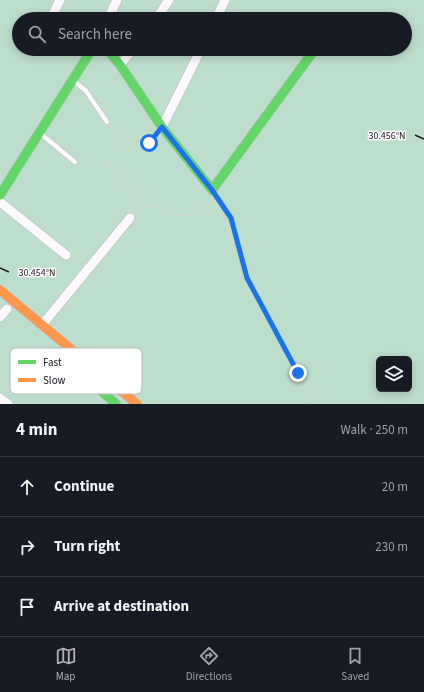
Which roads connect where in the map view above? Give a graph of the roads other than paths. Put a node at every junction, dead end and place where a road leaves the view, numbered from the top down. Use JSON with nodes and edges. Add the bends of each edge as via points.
{"nodes":[{"id":1,"x":60,"y":0,"type":"edge"},
{"id":2,"x":117,"y":0,"type":"edge"},
{"id":3,"x":169,"y":0,"type":"edge"},
{"id":4,"x":224,"y":2,"type":"edge"},
{"id":5,"x":54,"y":12,"type":"edge"},
{"id":6,"x":111,"y":12,"type":"edge"},
{"id":7,"x":161,"y":12,"type":"edge"},
{"id":8,"x":219,"y":12,"type":"edge"},
{"id":9,"x":88,"y":56,"type":"edge"},
{"id":10,"x":113,"y":56,"type":"edge"},
{"id":11,"x":127,"y":56,"type":"edge"},
{"id":12,"x":198,"y":56,"type":"edge"},
{"id":13,"x":310,"y":56,"type":"edge"},
{"id":14,"x":120,"y":65,"type":"junction"},
{"id":15,"x":73,"y":80,"type":"junction"},
{"id":16,"x":107,"y":122,"type":"road end"},
{"id":17,"x":162,"y":127,"type":"junction"},
{"id":18,"x":40,"y":133,"type":"junction"},
{"id":19,"x":75,"y":162,"type":"dead end"},
{"id":20,"x":212,"y":190,"type":"junction"},
{"id":21,"x":0,"y":195,"type":"edge"},
{"id":22,"x":0,"y":202,"type":"edge"},
{"id":23,"x":130,"y":218,"type":"dead end"},
{"id":24,"x":231,"y":218,"type":"road end"},
{"id":25,"x":66,"y":255,"type":"dead end"},
{"id":26,"x":0,"y":290,"type":"edge"},
{"id":27,"x":7,"y":309,"type":"edge"},
{"id":28,"x":0,"y":317,"type":"edge"},
{"id":29,"x":42,"y":325,"type":"junction"},
{"id":30,"x":70,"y":348,"type":"edge"},
{"id":31,"x":2,"y":394,"type":"edge"},
{"id":32,"x":105,"y":394,"type":"edge"},
{"id":33,"x":125,"y":394,"type":"edge"},
{"id":34,"x":8,"y":404,"type":"edge"},
{"id":35,"x":116,"y":404,"type":"edge"},
{"id":36,"x":137,"y":404,"type":"edge"}],
"edges":[{"from":1,"to":5,"type":"street"},
{"from":2,"to":6,"type":"street"},
{"from":3,"to":7,"type":"street"},
{"from":4,"to":8,"type":"street"},
{"from":9,"to":15,"type":"main road"},
{"from":10,"to":14,"type":"main road"},
{"from":11,"to":14,"type":"street"},
{"from":12,"to":17,"type":"street"},
{"from":13,"to":20,"type":"main road"},
{"from":14,"to":17,"type":"main road"},
{"from":15,"to":16,"type":"lane","via":[[86,90]]},
{"from":15,"to":18,"type":"main road"},
{"from":17,"to":20,"type":"main road"},
{"from":18,"to":19,"type":"lane"},
{"from":18,"to":21,"type":"main road"},
{"from":20,"to":24,"type":"lane"},
{"from":22,"to":25,"type":"street"},
{"from":23,"to":29,"type":"street"},
{"from":26,"to":29,"type":"main road"},
{"from":27,"to":28,"type":"street"},
{"from":29,"to":30,"type":"main road"},
{"from":31,"to":34,"type":"street"},
{"from":32,"to":35,"type":"main road"},
{"from":33,"to":36,"type":"main road"}]}
